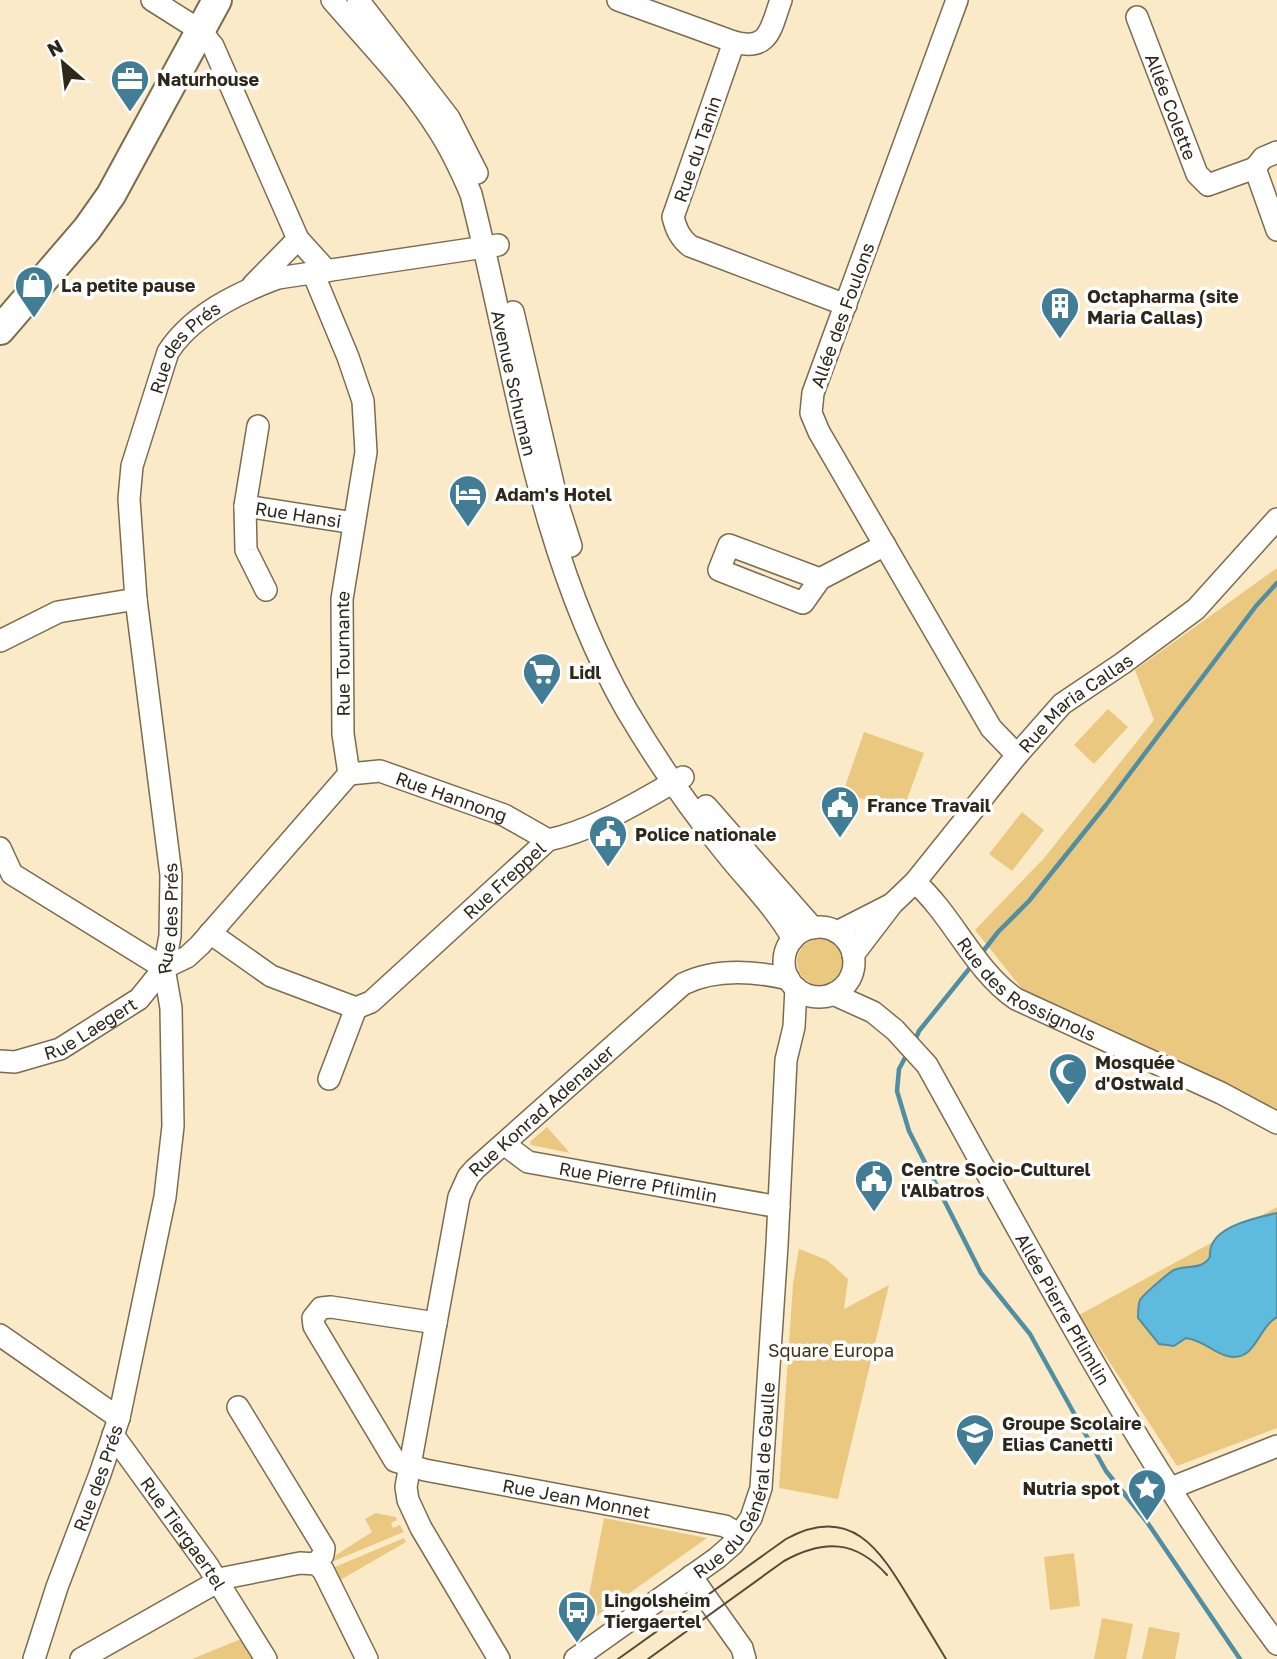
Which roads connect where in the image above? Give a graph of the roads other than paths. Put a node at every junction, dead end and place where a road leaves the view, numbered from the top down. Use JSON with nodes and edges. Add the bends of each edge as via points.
{"nodes":[{"id":1,"x":152,"y":0,"type":"edge"},
{"id":2,"x":332,"y":0,"type":"edge"},
{"id":3,"x":358,"y":0,"type":"edge"},
{"id":4,"x":618,"y":0,"type":"edge"},
{"id":5,"x":781,"y":0,"type":"edge"},
{"id":6,"x":957,"y":0,"type":"edge"},
{"id":7,"x":213,"y":10,"type":"edge"},
{"id":8,"x":1137,"y":16,"type":"dead end"},
{"id":9,"x":734,"y":42,"type":"junction"},
{"id":10,"x":1277,"y":152,"type":"edge"},
{"id":11,"x":1255,"y":168,"type":"junction"},
{"id":12,"x":1277,"y":230,"type":"edge"},
{"id":13,"x":298,"y":239,"type":"junction"},
{"id":14,"x":491,"y":246,"type":"junction"},
{"id":15,"x":320,"y":272,"type":"junction"},
{"id":16,"x":249,"y":289,"type":"junction"},
{"id":17,"x":846,"y":304,"type":"junction"},
{"id":18,"x":0,"y":331,"type":"edge"},
{"id":19,"x":258,"y":426,"type":"dead end"},
{"id":20,"x":245,"y":506,"type":"junction"},
{"id":21,"x":1277,"y":519,"type":"edge"},
{"id":22,"x":354,"y":523,"type":"junction"},
{"id":23,"x":884,"y":545,"type":"junction"},
{"id":24,"x":820,"y":579,"type":"dead end"},
{"id":25,"x":266,"y":590,"type":"dead end"},
{"id":26,"x":136,"y":599,"type":"junction"},
{"id":27,"x":0,"y":641,"type":"edge"},
{"id":28,"x":1017,"y":755,"type":"junction"},
{"id":29,"x":349,"y":774,"type":"junction"},
{"id":30,"x":678,"y":779,"type":"junction"},
{"id":31,"x":548,"y":840,"type":"junction"},
{"id":32,"x":0,"y":848,"type":"edge"},
{"id":33,"x":6,"y":875,"type":"edge"},
{"id":34,"x":915,"y":882,"type":"junction"},
{"id":35,"x":892,"y":904,"type":"junction"},
{"id":36,"x":813,"y":928,"type":"junction"},
{"id":37,"x":837,"y":932,"type":"junction"},
{"id":38,"x":210,"y":933,"type":"junction"},
{"id":39,"x":791,"y":943,"type":"junction"},
{"id":40,"x":853,"y":962,"type":"junction"},
{"id":41,"x":164,"y":968,"type":"junction"},
{"id":42,"x":740,"y":972,"type":"junction"},
{"id":43,"x":792,"y":984,"type":"junction"},
{"id":44,"x":827,"y":995,"type":"junction"},
{"id":45,"x":356,"y":1007,"type":"junction"},
{"id":46,"x":873,"y":1012,"type":"junction"},
{"id":47,"x":794,"y":1027,"type":"junction"},
{"id":48,"x":0,"y":1061,"type":"edge"},
{"id":49,"x":329,"y":1079,"type":"dead end"},
{"id":50,"x":1277,"y":1123,"type":"edge"},
{"id":51,"x":504,"y":1144,"type":"junction"},
{"id":52,"x":779,"y":1207,"type":"junction"},
{"id":53,"x":436,"y":1323,"type":"junction"},
{"id":54,"x":0,"y":1335,"type":"edge"},
{"id":55,"x":238,"y":1407,"type":"dead end"},
{"id":56,"x":116,"y":1427,"type":"junction"},
{"id":57,"x":1277,"y":1446,"type":"edge"},
{"id":58,"x":410,"y":1466,"type":"junction"},
{"id":59,"x":1171,"y":1488,"type":"junction"},
{"id":60,"x":740,"y":1535,"type":"junction"},
{"id":61,"x":316,"y":1564,"type":"junction"},
{"id":62,"x":691,"y":1576,"type":"junction"},
{"id":63,"x":217,"y":1582,"type":"junction"},
{"id":64,"x":1277,"y":1644,"type":"edge"},
{"id":65,"x":34,"y":1659,"type":"edge"},
{"id":66,"x":81,"y":1659,"type":"edge"},
{"id":67,"x":266,"y":1659,"type":"edge"},
{"id":68,"x":367,"y":1659,"type":"edge"},
{"id":69,"x":499,"y":1659,"type":"edge"},
{"id":70,"x":575,"y":1659,"type":"edge"},
{"id":71,"x":745,"y":1659,"type":"edge"}],
"edges":[{"from":1,"to":7,"type":"street"},
{"from":2,"to":14,"type":"street","name":"Avenue Schuman","via":[[438,129],[454,155]]},
{"from":3,"to":14,"type":"street","name":"Avenue Schuman","via":[[450,118],[466,146],[484,188]]},
{"from":4,"to":9,"type":"street"},
{"from":5,"to":9,"type":"street","via":[[764,40],[750,46]]},
{"from":6,"to":17,"type":"street","name":"Allée des Foulons"},
{"from":7,"to":13,"type":"street","via":[[213,46]]},
{"from":7,"to":18,"type":"main road","via":[[111,195]]},
{"from":8,"to":11,"type":"street","name":"Allée Colette","via":[[1197,174],[1208,184]]},
{"from":9,"to":17,"type":"street","name":"Rue du Tanin","via":[[673,216],[675,228],[690,246]]},
{"from":10,"to":11,"type":"street"},
{"from":11,"to":12,"type":"street"},
{"from":13,"to":15,"type":"street"},
{"from":13,"to":16,"type":"street"},
{"from":14,"to":15,"type":"street","name":"Rue des Prés"},
{"from":14,"to":30,"type":"street","name":"Avenue Schuman","via":[[545,513],[592,643],[626,709]]},
{"from":15,"to":16,"type":"street","name":"Rue des Prés","via":[[278,278]]},
{"from":15,"to":22,"type":"street","name":"Rue Tournante","via":[[363,401],[366,452]]},
{"from":16,"to":26,"type":"street","name":"Rue des Prés","via":[[193,323],[168,352],[132,467],[129,499]]},
{"from":17,"to":23,"type":"street","name":"Allée des Foulons","via":[[813,393],[811,413]]},
{"from":19,"to":20,"type":"street","name":"Rue Hansi"},
{"from":20,"to":22,"type":"street","name":"Rue Hansi"},
{"from":20,"to":25,"type":"street","name":"Rue Hansi","via":[[246,550]]},
{"from":21,"to":28,"type":"street","name":"Rue Maria Callas","via":[[1196,609],[1062,704]]},
{"from":22,"to":29,"type":"street","name":"Rue Tournante","via":[[342,599],[343,734]]},
{"from":23,"to":24,"type":"street"},
{"from":23,"to":28,"type":"street","name":"Allée des Foulons","via":[[991,728]]},
{"from":26,"to":27,"type":"street","via":[[58,612]]},
{"from":26,"to":41,"type":"street","name":"Rue des Prés","via":[[170,875],[170,936]]},
{"from":28,"to":34,"type":"street","name":"Rue Maria Callas"},
{"from":29,"to":31,"type":"street","name":"Rue Hannong","via":[[380,771],[504,815]]},
{"from":29,"to":38,"type":"street"},
{"from":30,"to":31,"type":"street","name":"Rue Freppel","via":[[589,827]]},
{"from":30,"to":36,"type":"street","name":"Avenue Schuman"},
{"from":30,"to":39,"type":"street","name":"Avenue Schuman","via":[[724,852],[782,919]]},
{"from":31,"to":45,"type":"street","name":"Rue Freppel","via":[[371,1002]]},
{"from":32,"to":33,"type":"street"},
{"from":33,"to":41,"type":"street"},
{"from":34,"to":35,"type":"street","name":"Rue Maria Callas"},
{"from":34,"to":50,"type":"street","name":"Rue des Rossignols","via":[[934,899],[998,984],[1016,999]]},
{"from":35,"to":37,"type":"street","name":"Rue Maria Callas"},
{"from":35,"to":40,"type":"street","name":"Rue Maria Callas"},
{"from":36,"to":37,"type":"street"},
{"from":36,"to":39,"type":"street"},
{"from":37,"to":40,"type":"street","via":[[845,938]]},
{"from":38,"to":41,"type":"street","via":[[187,957]]},
{"from":38,"to":45,"type":"street","via":[[271,976]]},
{"from":39,"to":42,"type":"street","name":"Rue Konrad Adenauer","via":[[774,958]]},
{"from":39,"to":43,"type":"street","via":[[785,968]]},
{"from":40,"to":44,"type":"street","via":[[849,980]]},
{"from":40,"to":46,"type":"street","name":"Allée Pierre Pflimlin"},
{"from":41,"to":48,"type":"street","name":"Rue Laegert","via":[[139,999],[60,1049],[16,1062]]},
{"from":41,"to":56,"type":"street","name":"Rue des Prés","via":[[171,1008],[173,1126],[165,1197]]},
{"from":42,"to":43,"type":"street","name":"Rue Konrad Adenauer"},
{"from":42,"to":51,"type":"street","name":"Rue Konrad Adenauer","via":[[697,977],[683,984]]},
{"from":43,"to":44,"type":"street","via":[[811,996]]},
{"from":43,"to":47,"type":"street","name":"Rue du Général de Gaulle"},
{"from":44,"to":46,"type":"street","name":"Allée Pierre Pflimlin"},
{"from":44,"to":47,"type":"street","name":"Rue du Général de Gaulle"},
{"from":45,"to":49,"type":"street"},
{"from":46,"to":59,"type":"street","name":"Allée Pierre Pflimlin","via":[[927,1065],[1117,1405]]},
{"from":47,"to":52,"type":"street","name":"Rue du Général de Gaulle","via":[[786,1060]]},
{"from":51,"to":52,"type":"street","name":"Rue Pierre Pflimlin","via":[[528,1162]]},
{"from":51,"to":53,"type":"street","name":"Rue Konrad Adenauer","via":[[463,1186]]},
{"from":52,"to":60,"type":"street","name":"Rue du Général de Gaulle","via":[[761,1488]]},
{"from":53,"to":58,"type":"street","name":"Rue Konrad Adenauer"},
{"from":53,"to":58,"type":"street","via":[[331,1307],[321,1308],[313,1318],[395,1461]]},
{"from":54,"to":56,"type":"street","name":"Rue Tiergaertel"},
{"from":55,"to":61,"type":"street","via":[[324,1548]]},
{"from":56,"to":63,"type":"street","name":"Rue Tiergaertel"},
{"from":56,"to":65,"type":"street","name":"Rue des Prés"},
{"from":57,"to":59,"type":"street"},
{"from":58,"to":60,"type":"street","name":"Rue Jean Monnet","via":[[725,1526]]},
{"from":58,"to":69,"type":"street","name":"Rue Konrad Adenauer","via":[[407,1487],[412,1510]]},
{"from":59,"to":64,"type":"street","name":"Allée Pierre Pflimlin"},
{"from":60,"to":62,"type":"street","name":"Rue du Général de Gaulle"},
{"from":61,"to":63,"type":"street","name":"Rue Tiergaertel","via":[[300,1563]]},
{"from":61,"to":68,"type":"street"},
{"from":62,"to":70,"type":"street","name":"Rue du Général de Gaulle"},
{"from":62,"to":71,"type":"street"},
{"from":63,"to":66,"type":"street"},
{"from":63,"to":67,"type":"street"}]}
